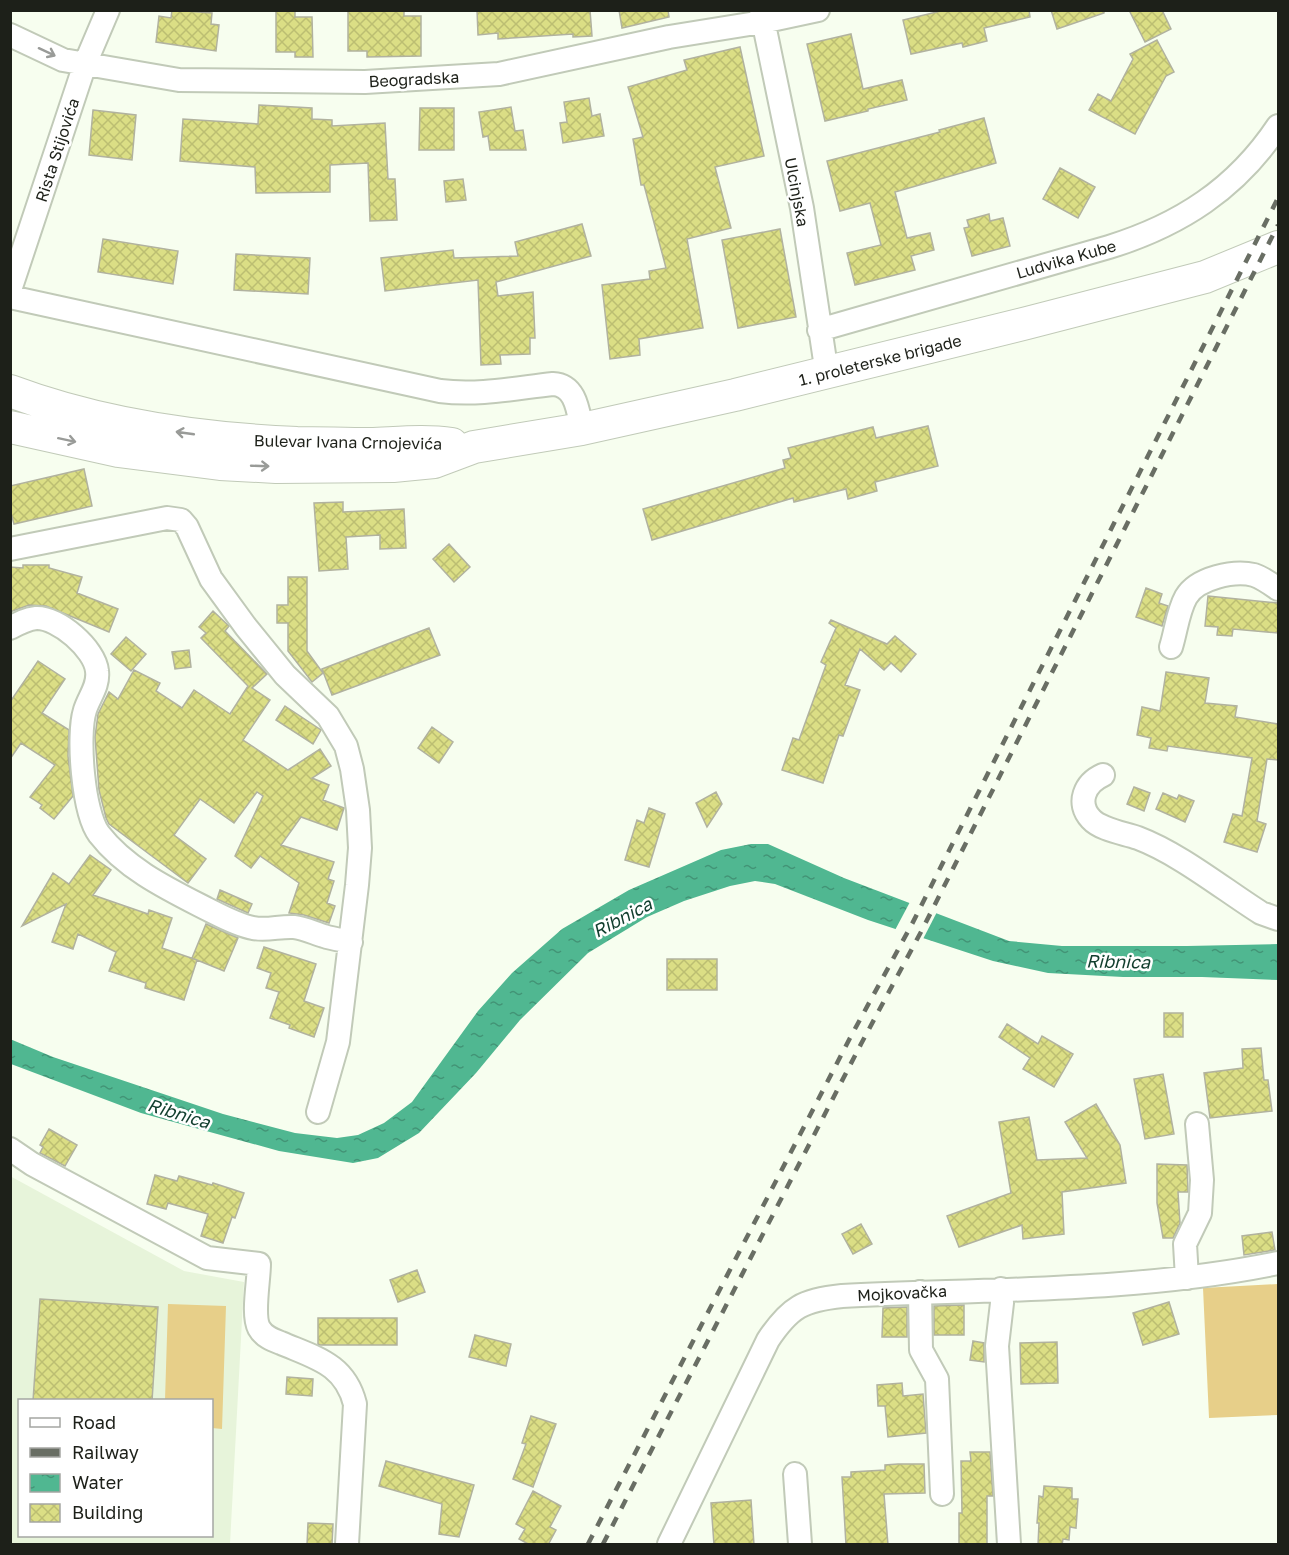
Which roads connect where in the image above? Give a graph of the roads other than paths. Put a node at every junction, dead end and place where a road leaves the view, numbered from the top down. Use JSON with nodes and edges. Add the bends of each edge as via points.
{"nodes":[{"id":1,"x":108,"y":10,"type":"edge"},
{"id":2,"x":818,"y":10,"type":"edge"},
{"id":3,"x":762,"y":16,"type":"edge"},
{"id":4,"x":10,"y":36,"type":"edge"},
{"id":5,"x":85,"y":64,"type":"junction"},
{"id":6,"x":1278,"y":126,"type":"edge"},
{"id":7,"x":1278,"y":247,"type":"edge"},
{"id":8,"x":10,"y":291,"type":"edge"},
{"id":9,"x":10,"y":297,"type":"edge"},
{"id":10,"x":819,"y":330,"type":"junction"},
{"id":11,"x":827,"y":374,"type":"junction"},
{"id":12,"x":10,"y":391,"type":"edge"},
{"id":13,"x":10,"y":427,"type":"edge"},
{"id":14,"x":582,"y":429,"type":"junction"},
{"id":15,"x":474,"y":447,"type":"junction"},
{"id":16,"x":10,"y":549,"type":"edge"},
{"id":17,"x":1278,"y":589,"type":"edge"},
{"id":18,"x":10,"y":628,"type":"edge"},
{"id":19,"x":1171,"y":647,"type":"dead end"},
{"id":20,"x":1103,"y":775,"type":"dead end"},
{"id":21,"x":1278,"y":919,"type":"edge"},
{"id":22,"x":351,"y":942,"type":"junction"},
{"id":23,"x":318,"y":1112,"type":"dead end"},
{"id":24,"x":1197,"y":1124,"type":"dead end"},
{"id":25,"x":10,"y":1149,"type":"edge"},
{"id":26,"x":1278,"y":1263,"type":"edge"},
{"id":27,"x":1187,"y":1278,"type":"junction"},
{"id":28,"x":1001,"y":1289,"type":"junction"},
{"id":29,"x":920,"y":1292,"type":"junction"},
{"id":30,"x":795,"y":1474,"type":"dead end"},
{"id":31,"x":942,"y":1494,"type":"dead end"},
{"id":32,"x":347,"y":1545,"type":"edge"},
{"id":33,"x":669,"y":1545,"type":"edge"},
{"id":34,"x":800,"y":1545,"type":"edge"},
{"id":35,"x":1009,"y":1545,"type":"edge"}],
"edges":[{"from":1,"to":5,"type":"street","name":"Rista Stijovića"},
{"from":2,"to":3,"type":"street","name":"Beogradska"},
{"from":3,"to":5,"type":"street","name":"Beogradska","via":[[499,74],[387,81],[179,80]]},
{"from":3,"to":10,"type":"street","name":"Ulcinjska","via":[[802,208]]},
{"from":4,"to":5,"type":"street","name":"Beogradska","one_way":true,"via":[[63,60]]},
{"from":5,"to":8,"type":"street","name":"Rista Stijovića"},
{"from":6,"to":10,"type":"street","name":"Ludvika Kube","via":[[1263,149],[1229,184],[1193,210],[1155,230]]},
{"from":7,"to":11,"type":"main road","name":"1. proleterske brigade","via":[[1196,279]]},
{"from":9,"to":14,"type":"street","via":[[440,391],[479,393],[562,385],[574,399]]},
{"from":10,"to":11,"type":"street","name":"Ulcinjska"},
{"from":11,"to":14,"type":"main road","name":"1. proleterske brigade"},
{"from":15,"to":12,"type":"main road","name":"Bulevar Ivana Crnojevića","one_way":true,"via":[[433,441],[298,443],[200,435],[119,421]]},
{"from":13,"to":15,"type":"main road","name":"Bulevar Ivana Crnojevića","one_way":true,"via":[[118,451],[276,467],[434,462]]},
{"from":14,"to":15,"type":"main road","name":"1. proleterske brigade"},
{"from":16,"to":22,"type":"street","via":[[167,518],[184,523],[211,579],[285,675],[328,716],[346,746],[357,800],[360,848]]},
{"from":17,"to":19,"type":"street","via":[[1254,575],[1239,574],[1194,587],[1185,598]]},
{"from":18,"to":22,"type":"street","via":[[24,621],[48,619],[76,637],[97,665],[96,684],[82,726],[81,765],[93,822],[110,848],[177,894],[251,928],[294,927]]},
{"from":20,"to":21,"type":"street","via":[[1086,788],[1083,800],[1085,812],[1093,822],[1165,850],[1261,913]]},
{"from":22,"to":23,"type":"street","via":[[338,1042]]},
{"from":24,"to":27,"type":"street","via":[[1202,1180],[1200,1213],[1185,1244]]},
{"from":25,"to":32,"type":"street","via":[[207,1258],[260,1264],[258,1328],[267,1337],[324,1361],[341,1374],[351,1389],[355,1404]]},
{"from":26,"to":27,"type":"street","name":"Mojkovačka"},
{"from":27,"to":28,"type":"street","name":"Mojkovačka"},
{"from":28,"to":29,"type":"street","name":"Mojkovačka"},
{"from":28,"to":35,"type":"street","via":[[997,1346]]},
{"from":29,"to":31,"type":"street","via":[[921,1350],[937,1379]]},
{"from":29,"to":33,"type":"street","name":"Mojkovačka","via":[[822,1298],[789,1313],[768,1340]]},
{"from":30,"to":34,"type":"street"}]}
